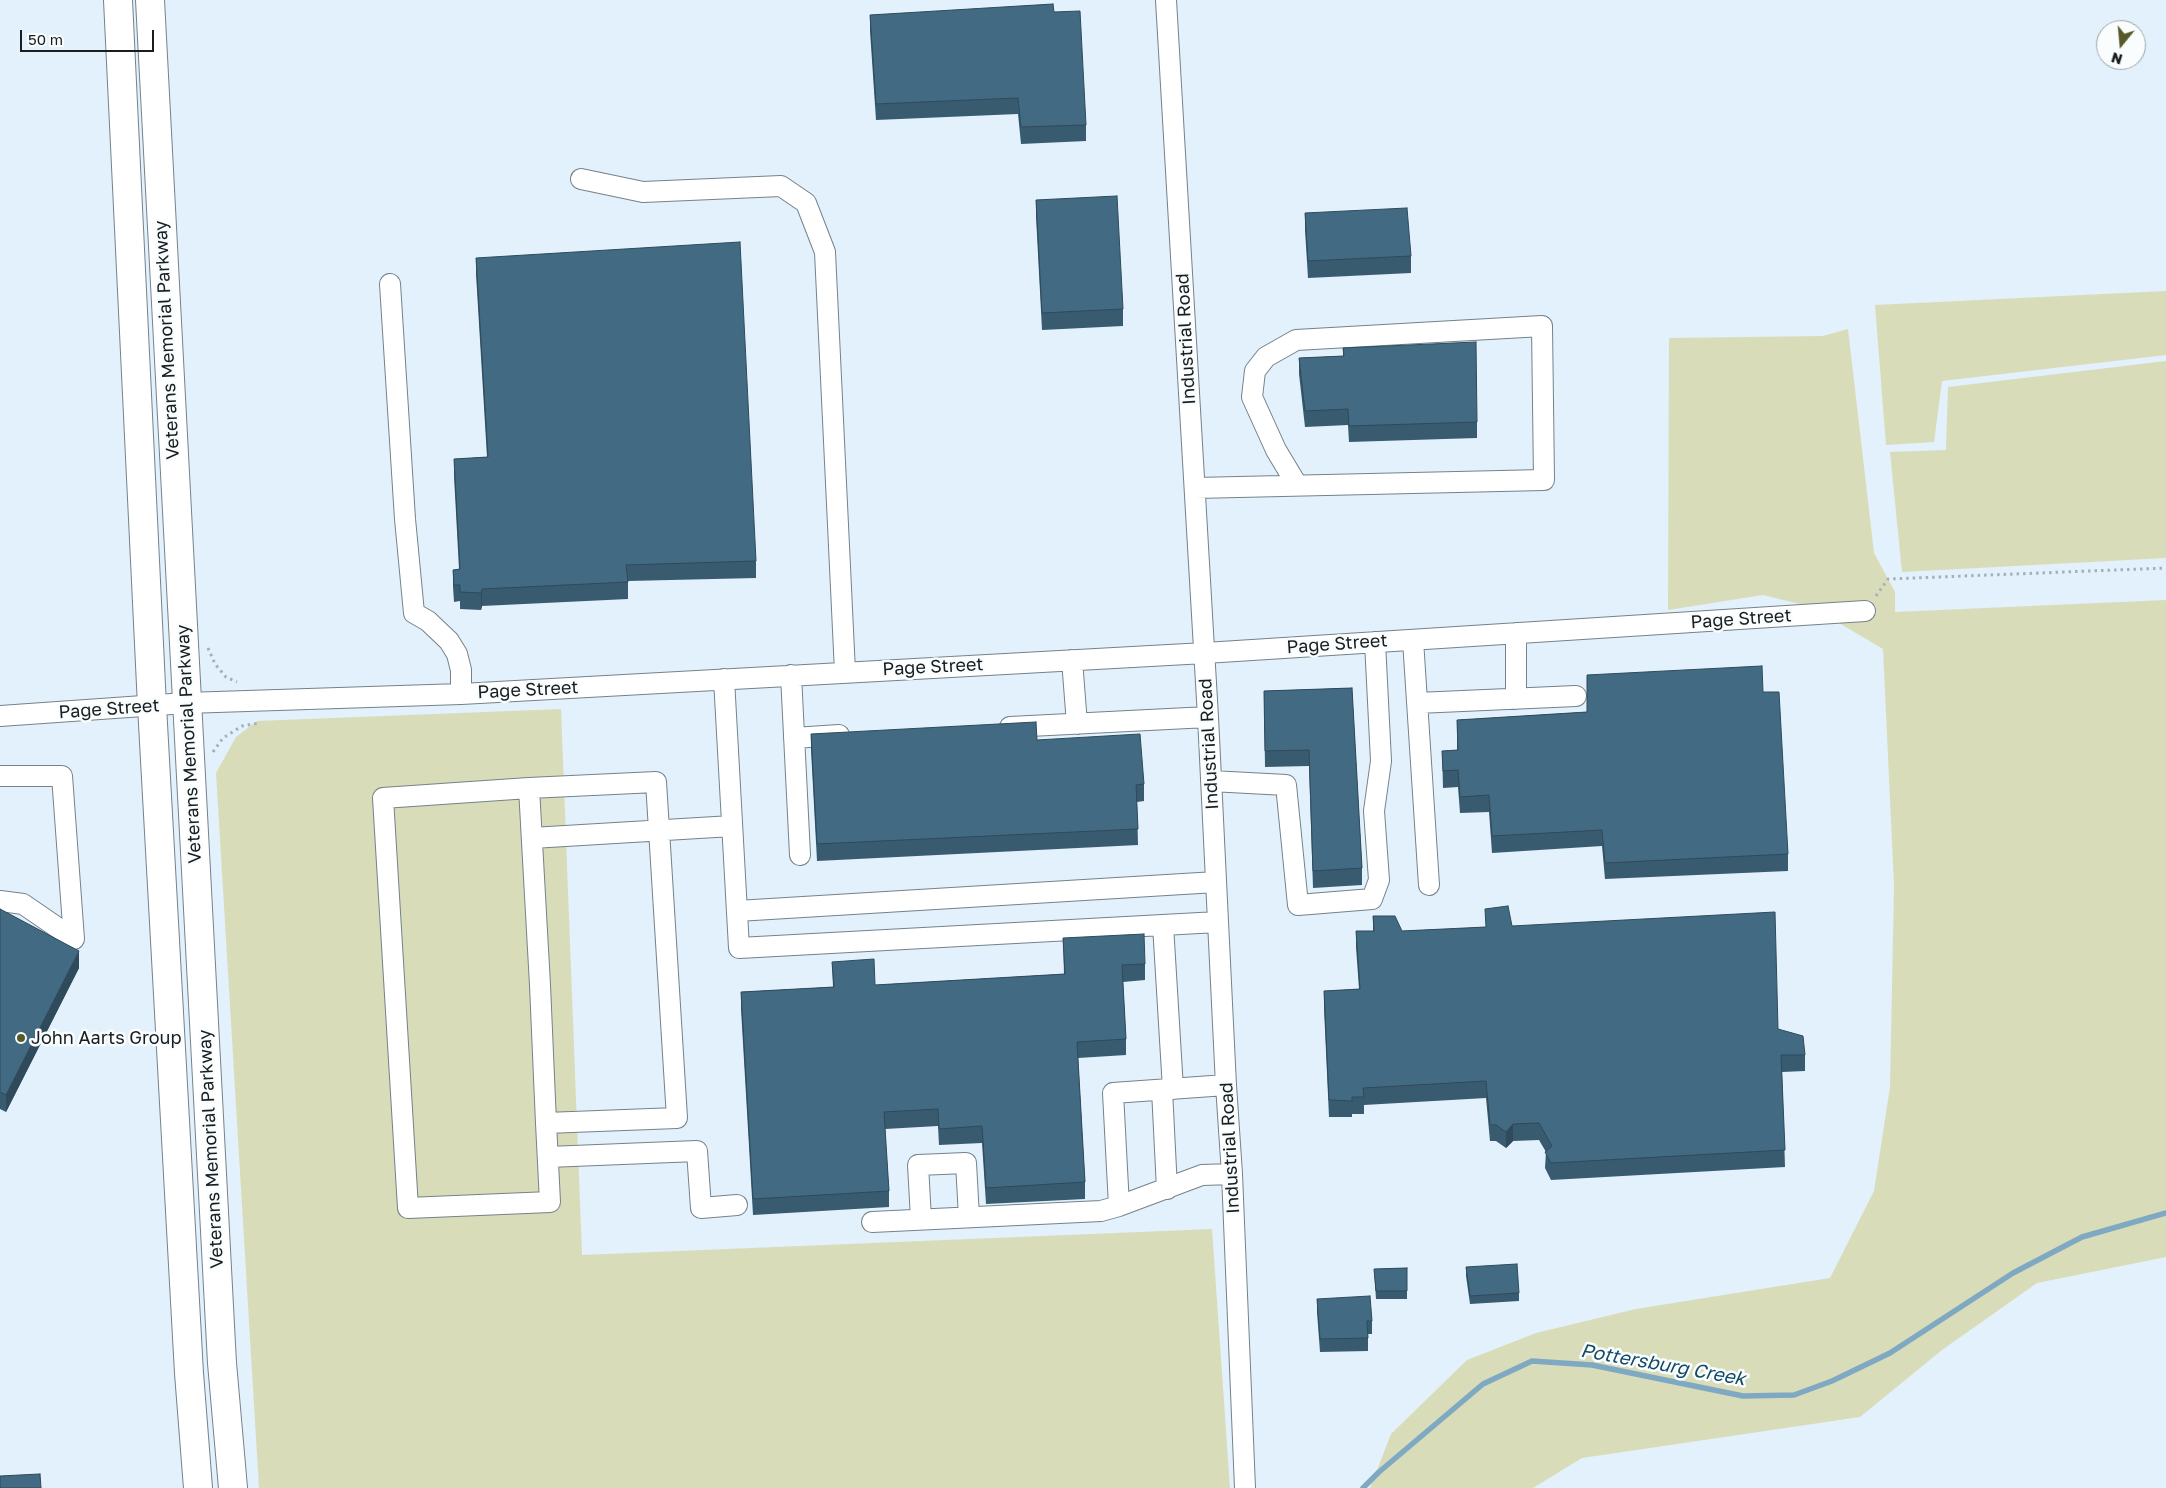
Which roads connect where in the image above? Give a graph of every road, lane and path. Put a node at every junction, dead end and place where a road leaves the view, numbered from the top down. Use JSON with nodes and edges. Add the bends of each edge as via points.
{"nodes":[{"id":1,"x":118,"y":0,"type":"edge"},
{"id":2,"x":150,"y":0,"type":"edge"},
{"id":3,"x":1166,"y":0,"type":"edge"},
{"id":4,"x":581,"y":179,"type":"dead end"},
{"id":5,"x":390,"y":284,"type":"dead end"},
{"id":6,"x":1297,"y":485,"type":"junction"},
{"id":7,"x":1195,"y":488,"type":"junction"},
{"id":8,"x":2166,"y":568,"type":"edge"},
{"id":9,"x":1865,"y":612,"type":"joint"},
{"id":10,"x":1516,"y":634,"type":"junction"},
{"id":11,"x":1413,"y":640,"type":"junction"},
{"id":12,"x":1375,"y":642,"type":"junction"},
{"id":13,"x":1205,"y":653,"type":"junction"},
{"id":14,"x":1072,"y":660,"type":"junction"},
{"id":15,"x":845,"y":672,"type":"junction"},
{"id":16,"x":791,"y":675,"type":"junction"},
{"id":17,"x":724,"y":678,"type":"junction"},
{"id":18,"x":461,"y":694,"type":"junction"},
{"id":19,"x":1576,"y":696,"type":"dead end"},
{"id":20,"x":1516,"y":699,"type":"junction"},
{"id":21,"x":186,"y":703,"type":"junction"},
{"id":22,"x":1417,"y":703,"type":"junction"},
{"id":23,"x":152,"y":706,"type":"junction"},
{"id":24,"x":0,"y":716,"type":"edge"},
{"id":25,"x":1208,"y":717,"type":"junction"},
{"id":26,"x":1077,"y":724,"type":"junction"},
{"id":27,"x":989,"y":728,"type":"edge"},
{"id":28,"x":862,"y":734,"type":"edge"},
{"id":29,"x":794,"y":738,"type":"junction"},
{"id":30,"x":0,"y":776,"type":"edge"},
{"id":31,"x":1212,"y":781,"type":"junction"},
{"id":32,"x":529,"y":788,"type":"junction"},
{"id":33,"x":732,"y":826,"type":"junction"},
{"id":34,"x":659,"y":831,"type":"junction"},
{"id":35,"x":532,"y":838,"type":"junction"},
{"id":36,"x":800,"y":855,"type":"dead end"},
{"id":37,"x":1216,"y":882,"type":"junction"},
{"id":38,"x":1429,"y":884,"type":"dead end"},
{"id":39,"x":0,"y":901,"type":"edge"},
{"id":40,"x":737,"y":911,"type":"junction"},
{"id":41,"x":1218,"y":922,"type":"junction"},
{"id":42,"x":1163,"y":925,"type":"junction"},
{"id":43,"x":1226,"y":1085,"type":"junction"},
{"id":44,"x":1168,"y":1090,"type":"junction"},
{"id":45,"x":546,"y":1123,"type":"junction"},
{"id":46,"x":548,"y":1157,"type":"junction"},
{"id":47,"x":1232,"y":1174,"type":"junction"},
{"id":48,"x":1167,"y":1189,"type":"junction"},
{"id":49,"x":736,"y":1206,"type":"dead end"},
{"id":50,"x":1120,"y":1206,"type":"junction"},
{"id":51,"x":969,"y":1217,"type":"junction"},
{"id":52,"x":921,"y":1220,"type":"junction"},
{"id":53,"x":872,"y":1222,"type":"dead end"},
{"id":54,"x":198,"y":1488,"type":"edge"},
{"id":55,"x":233,"y":1488,"type":"edge"},
{"id":56,"x":1245,"y":1488,"type":"edge"}],
"edges":[{"from":1,"to":23,"type":"highway","name":"Veterans Memorial Parkway"},
{"from":2,"to":21,"type":"highway","name":"Veterans Memorial Parkway"},
{"from":3,"to":7,"type":"street","name":"Industrial Road"},
{"from":4,"to":15,"type":"street","via":[[643,192],[781,186],[806,203],[824,252]]},
{"from":5,"to":18,"type":"street","via":[[414,612],[449,641],[457,654],[462,670]]},
{"from":6,"to":6,"type":"street","via":[[1544,480],[1542,326],[1296,340],[1266,357],[1255,371],[1252,397],[1276,450]]},
{"from":6,"to":7,"type":"street"},
{"from":7,"to":13,"type":"street","name":"Industrial Road"},
{"from":8,"to":9,"type":"path","via":[[1888,579]]},
{"from":9,"to":10,"type":"street","name":"Page Street"},
{"from":10,"to":11,"type":"street","name":"Page Street"},
{"from":10,"to":20,"type":"street"},
{"from":11,"to":12,"type":"street","name":"Page Street"},
{"from":11,"to":22,"type":"street"},
{"from":12,"to":13,"type":"street","name":"Page Street"},
{"from":12,"to":31,"type":"street","via":[[1381,761],[1374,811],[1379,880],[1372,899],[1298,905],[1286,785]]},
{"from":13,"to":14,"type":"street","name":"Page Street"},
{"from":13,"to":25,"type":"street","name":"Industrial Road"},
{"from":14,"to":15,"type":"street","name":"Page Street"},
{"from":14,"to":26,"type":"street"},
{"from":15,"to":16,"type":"street","name":"Page Street"},
{"from":16,"to":17,"type":"street","name":"Page Street"},
{"from":16,"to":29,"type":"street"},
{"from":17,"to":18,"type":"street","name":"Page Street"},
{"from":17,"to":33,"type":"street"},
{"from":18,"to":21,"type":"street","name":"Page Street"},
{"from":19,"to":20,"type":"street"},
{"from":20,"to":22,"type":"street"},
{"from":21,"to":23,"type":"street","name":"Page Street"},
{"from":21,"to":55,"type":"highway","name":"Veterans Memorial Parkway","via":[[222,1363]]},
{"from":22,"to":38,"type":"street"},
{"from":23,"to":24,"type":"street","name":"Page Street"},
{"from":23,"to":54,"type":"highway","name":"Veterans Memorial Parkway"},
{"from":25,"to":26,"type":"street"},
{"from":25,"to":31,"type":"street","name":"Industrial Road"},
{"from":26,"to":27,"type":"street"},
{"from":28,"to":29,"type":"street"},
{"from":29,"to":36,"type":"street"},
{"from":30,"to":39,"type":"street","via":[[62,776],[74,938],[23,904]]},
{"from":31,"to":37,"type":"street","name":"Industrial Road"},
{"from":32,"to":34,"type":"street","via":[[656,782]]},
{"from":32,"to":35,"type":"street"},
{"from":32,"to":46,"type":"street","via":[[384,798],[408,1208],[550,1202]]},
{"from":33,"to":34,"type":"street"},
{"from":33,"to":40,"type":"street"},
{"from":34,"to":35,"type":"street"},
{"from":34,"to":45,"type":"street","via":[[677,1118]]},
{"from":35,"to":45,"type":"street"},
{"from":37,"to":40,"type":"street"},
{"from":37,"to":41,"type":"street","name":"Industrial Road"},
{"from":40,"to":42,"type":"street","via":[[739,948]]},
{"from":41,"to":42,"type":"street"},
{"from":41,"to":43,"type":"street","name":"Industrial Road"},
{"from":42,"to":44,"type":"street"},
{"from":43,"to":44,"type":"street"},
{"from":43,"to":47,"type":"street","name":"Industrial Road"},
{"from":44,"to":48,"type":"street"},
{"from":44,"to":50,"type":"street","via":[[1112,1093]]},
{"from":45,"to":46,"type":"street"},
{"from":46,"to":49,"type":"street","via":[[697,1151],[701,1208]]},
{"from":47,"to":48,"type":"street","via":[[1202,1175]]},
{"from":47,"to":56,"type":"street","name":"Industrial Road"},
{"from":48,"to":50,"type":"street"},
{"from":50,"to":51,"type":"street","via":[[1101,1211]]},
{"from":51,"to":52,"type":"street"},
{"from":51,"to":52,"type":"street","via":[[966,1163],[918,1165]]},
{"from":52,"to":53,"type":"street"}]}
